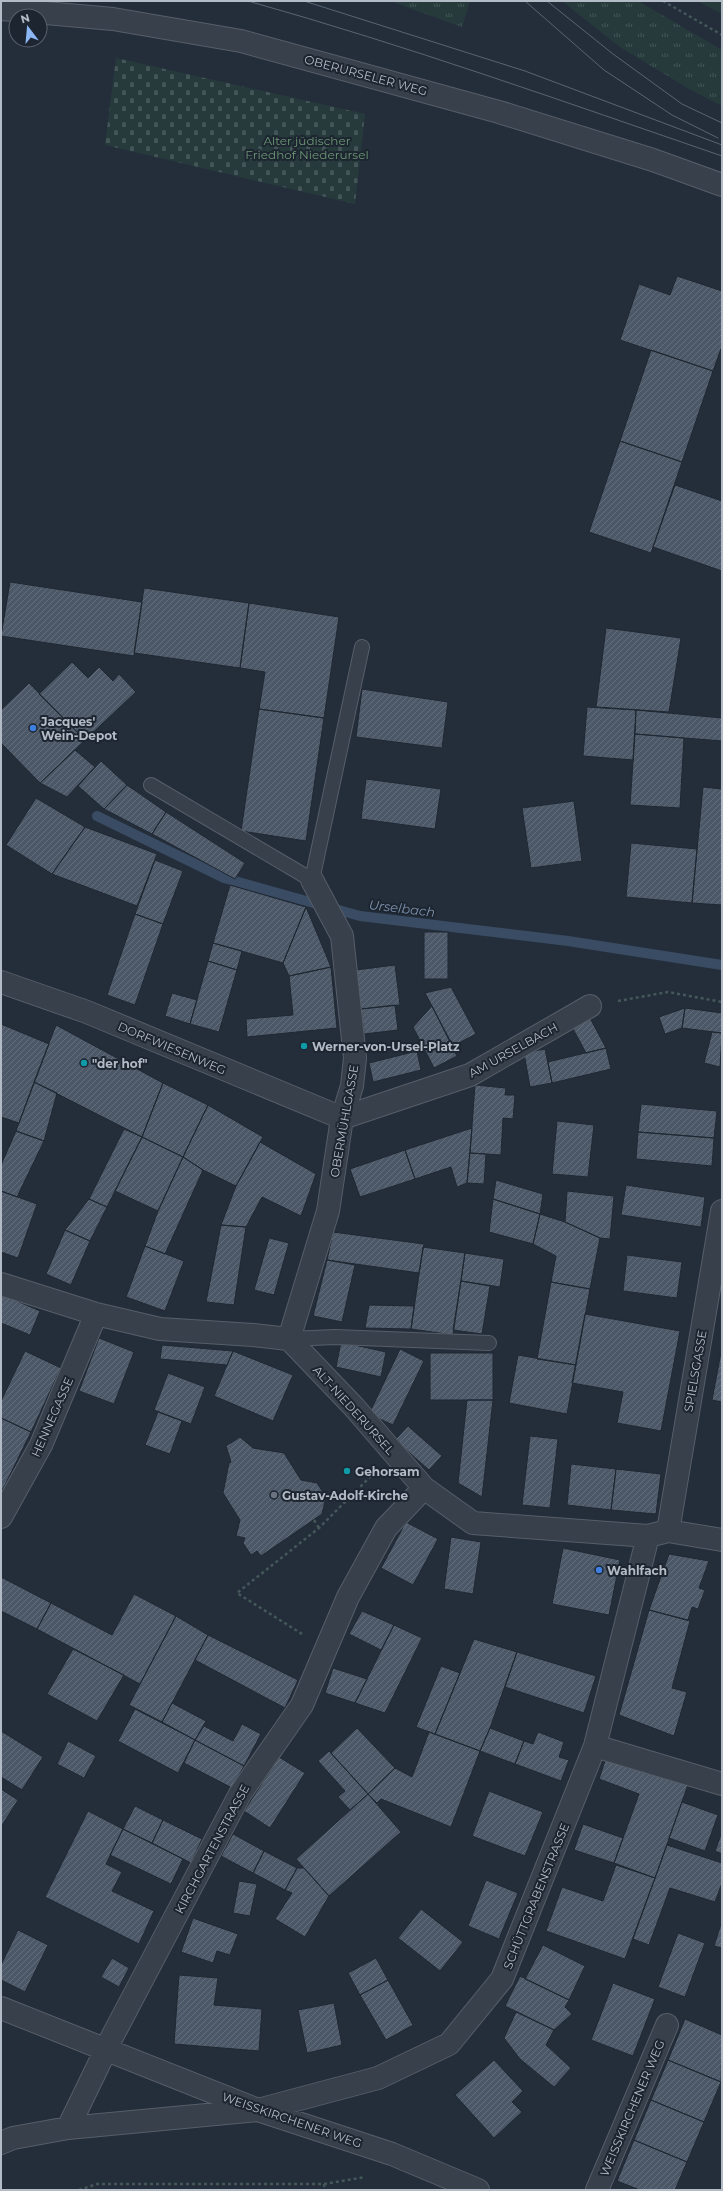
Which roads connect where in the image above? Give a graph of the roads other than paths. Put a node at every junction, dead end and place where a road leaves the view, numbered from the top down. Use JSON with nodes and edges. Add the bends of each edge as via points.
{"nodes":[{"id":1,"x":1,"y":9,"type":"edge"},
{"id":2,"x":722,"y":185,"type":"edge"},
{"id":3,"x":362,"y":648,"type":"dead end"},
{"id":4,"x":151,"y":785,"type":"dead end"},
{"id":5,"x":312,"y":880,"type":"junction"},
{"id":6,"x":1,"y":982,"type":"edge"},
{"id":7,"x":590,"y":1006,"type":"road end"},
{"id":8,"x":342,"y":1118,"type":"junction"},
{"id":9,"x":722,"y":1212,"type":"edge"},
{"id":10,"x":1,"y":1284,"type":"edge"},
{"id":11,"x":96,"y":1314,"type":"junction"},
{"id":12,"x":289,"y":1340,"type":"junction"},
{"id":13,"x":489,"y":1343,"type":"dead end"},
{"id":14,"x":424,"y":1488,"type":"junction"},
{"id":15,"x":1,"y":1517,"type":"edge"},
{"id":16,"x":658,"y":1534,"type":"junction"},
{"id":17,"x":722,"y":1540,"type":"edge"},
{"id":18,"x":596,"y":1746,"type":"junction"},
{"id":19,"x":722,"y":1784,"type":"edge"},
{"id":20,"x":1,"y":2008,"type":"edge"},
{"id":21,"x":667,"y":2025,"type":"dead end"},
{"id":22,"x":106,"y":2051,"type":"junction"},
{"id":23,"x":258,"y":2110,"type":"junction"},
{"id":24,"x":68,"y":2128,"type":"junction"},
{"id":25,"x":1,"y":2143,"type":"edge"},
{"id":26,"x":478,"y":2190,"type":"edge"},
{"id":27,"x":597,"y":2190,"type":"edge"}],
"edges":[{"from":1,"to":2,"type":"street","name":"OBERURSELER WEG","via":[[113,19],[242,41],[499,112],[653,160]]},
{"from":3,"to":5,"type":"lane"},
{"from":4,"to":5,"type":"lane"},
{"from":5,"to":8,"type":"street","name":"OBERMÜHLGASSE","via":[[342,936],[355,1058],[352,1086]]},
{"from":6,"to":8,"type":"street","name":"DORFWIESENWEG","via":[[87,1012]]},
{"from":7,"to":8,"type":"street","name":"AM URSELBACH","via":[[470,1075]]},
{"from":8,"to":12,"type":"street","name":"OBERMÜHLGASSE","via":[[328,1211]]},
{"from":9,"to":16,"type":"street","name":"SPIELSGASSE"},
{"from":10,"to":11,"type":"street"},
{"from":11,"to":12,"type":"street","via":[[160,1329],[254,1335]]},
{"from":11,"to":15,"type":"street","name":"HENNEGASSE","via":[[41,1445]]},
{"from":12,"to":13,"type":"lane","via":[[335,1337]]},
{"from":12,"to":14,"type":"street","name":"ALT-NIEDERURSEL","via":[[354,1407]]},
{"from":14,"to":16,"type":"street","name":"ALT-NIEDERURSEL","via":[[473,1522]]},
{"from":14,"to":22,"type":"street","name":"KIRCHGARTENSTRASSE","via":[[386,1528],[348,1597],[302,1705],[240,1794]]},
{"from":16,"to":17,"type":"street","name":"ALT-NIEDERURSEL"},
{"from":16,"to":18,"type":"street","name":"SCHÜTTGRABENSTRASSE"},
{"from":18,"to":19,"type":"street"},
{"from":18,"to":23,"type":"street","name":"SCHÜTTGRABENSTRASSE","via":[[502,1979],[449,2044],[378,2078]]},
{"from":20,"to":22,"type":"street","name":"WEISSKIRCHENER WEG"},
{"from":21,"to":27,"type":"street","name":"WEISSKIRCHENER WEG"},
{"from":22,"to":23,"type":"street","name":"WEISSKIRCHENER WEG"},
{"from":22,"to":24,"type":"street"},
{"from":23,"to":24,"type":"street"},
{"from":23,"to":26,"type":"street","name":"WEISSKIRCHENER WEG","via":[[392,2154]]},
{"from":24,"to":25,"type":"street","via":[[13,2138]]}]}
